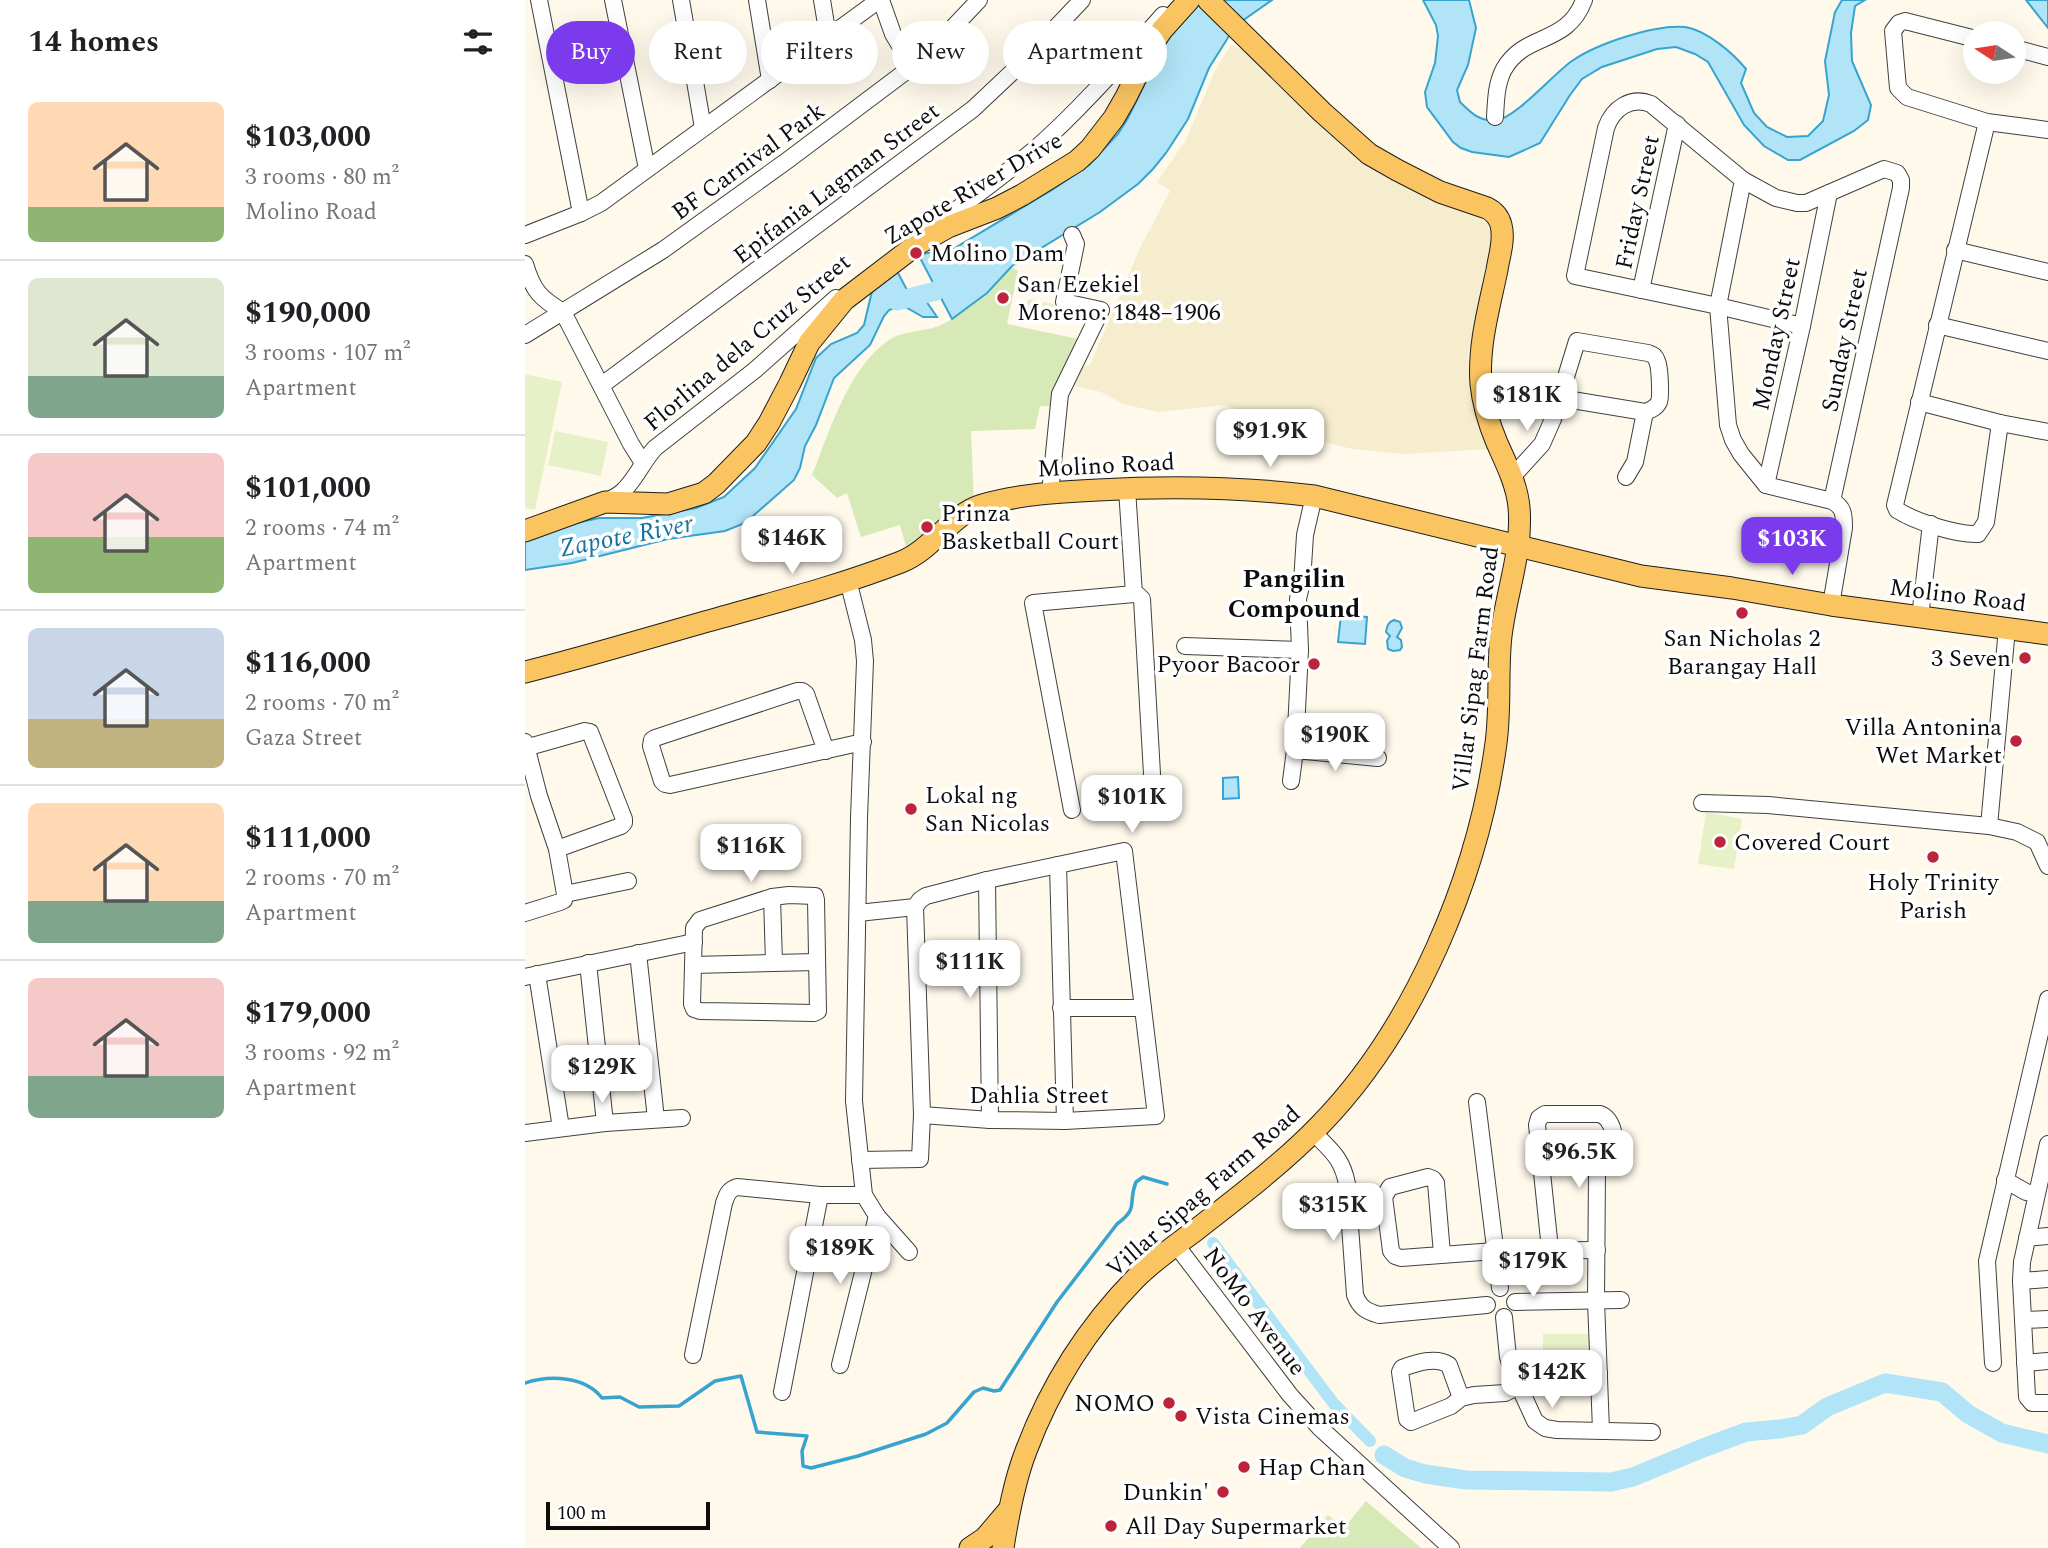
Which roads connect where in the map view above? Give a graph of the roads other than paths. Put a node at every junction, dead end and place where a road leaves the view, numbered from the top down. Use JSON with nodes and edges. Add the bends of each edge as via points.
{"nodes":[{"id":1,"x":539,"y":0,"type":"edge"},
{"id":2,"x":613,"y":0,"type":"edge"},
{"id":3,"x":681,"y":0,"type":"edge"},
{"id":4,"x":757,"y":0,"type":"edge"},
{"id":5,"x":822,"y":0,"type":"edge"},
{"id":6,"x":880,"y":0,"type":"edge"},
{"id":7,"x":979,"y":0,"type":"edge"},
{"id":8,"x":1082,"y":0,"type":"edge"},
{"id":9,"x":1177,"y":0,"type":"edge"},
{"id":10,"x":1189,"y":0,"type":"edge"},
{"id":11,"x":1208,"y":0,"type":"edge"},
{"id":12,"x":1584,"y":0,"type":"edge"},
{"id":13,"x":826,"y":21,"type":"edge"},
{"id":14,"x":850,"y":21,"type":"edge"},
{"id":15,"x":960,"y":21,"type":"edge"},
{"id":16,"x":761,"y":25,"type":"edge"},
{"id":17,"x":892,"y":29,"type":"edge"},
{"id":18,"x":1963,"y":36,"type":"edge"},
{"id":19,"x":2027,"y":51,"type":"edge"},
{"id":20,"x":2048,"y":57,"type":"edge"},
{"id":21,"x":892,"y":82,"type":"edge"},
{"id":22,"x":764,"y":84,"type":"edge"},
{"id":23,"x":1495,"y":117,"type":"dead end"},
{"id":24,"x":1987,"y":122,"type":"junction"},
{"id":25,"x":1677,"y":124,"type":"junction"},
{"id":26,"x":703,"y":128,"type":"junction"},
{"id":27,"x":2048,"y":130,"type":"edge"},
{"id":28,"x":647,"y":169,"type":"junction"},
{"id":29,"x":1743,"y":180,"type":"junction"},
{"id":30,"x":1829,"y":193,"type":"junction"},
{"id":31,"x":581,"y":213,"type":"junction"},
{"id":32,"x":525,"y":235,"type":"edge"},
{"id":33,"x":1072,"y":235,"type":"dead end"},
{"id":34,"x":1955,"y":250,"type":"junction"},
{"id":35,"x":525,"y":264,"type":"edge"},
{"id":36,"x":2048,"y":272,"type":"edge"},
{"id":37,"x":1641,"y":290,"type":"junction"},
{"id":38,"x":1718,"y":306,"type":"junction"},
{"id":39,"x":563,"y":312,"type":"junction"},
{"id":40,"x":1937,"y":325,"type":"junction"},
{"id":41,"x":1802,"y":326,"type":"junction"},
{"id":42,"x":525,"y":335,"type":"edge"},
{"id":43,"x":2048,"y":351,"type":"edge"},
{"id":44,"x":602,"y":385,"type":"junction"},
{"id":45,"x":1560,"y":398,"type":"junction"},
{"id":46,"x":1919,"y":402,"type":"junction"},
{"id":47,"x":1645,"y":412,"type":"junction"},
{"id":48,"x":2000,"y":423,"type":"junction"},
{"id":49,"x":2048,"y":432,"type":"edge"},
{"id":50,"x":643,"y":463,"type":"junction"},
{"id":51,"x":1512,"y":477,"type":"junction"},
{"id":52,"x":1626,"y":477,"type":"dead end"},
{"id":53,"x":1766,"y":485,"type":"junction"},
{"id":54,"x":1127,"y":489,"type":"junction"},
{"id":55,"x":1050,"y":493,"type":"junction"},
{"id":56,"x":1314,"y":496,"type":"junction"},
{"id":57,"x":1832,"y":500,"type":"junction"},
{"id":58,"x":605,"y":502,"type":"junction"},
{"id":59,"x":1931,"y":524,"type":"junction"},
{"id":60,"x":525,"y":531,"type":"edge"},
{"id":61,"x":1518,"y":547,"type":"junction"},
{"id":62,"x":848,"y":580,"type":"junction"},
{"id":63,"x":1134,"y":594,"type":"junction"},
{"id":64,"x":1831,"y":605,"type":"junction"},
{"id":65,"x":1920,"y":617,"type":"junction"},
{"id":66,"x":2007,"y":628,"type":"junction"},
{"id":67,"x":2048,"y":634,"type":"edge"},
{"id":68,"x":1185,"y":646,"type":"dead end"},
{"id":69,"x":1300,"y":650,"type":"junction"},
{"id":70,"x":525,"y":672,"type":"edge"},
{"id":71,"x":863,"y":742,"type":"junction"},
{"id":72,"x":526,"y":746,"type":"edge"},
{"id":73,"x":1295,"y":750,"type":"junction"},
{"id":74,"x":826,"y":751,"type":"junction"},
{"id":75,"x":1378,"y":758,"type":"dead end"},
{"id":76,"x":1152,"y":774,"type":"dead end"},
{"id":77,"x":1291,"y":781,"type":"dead end"},
{"id":78,"x":1702,"y":803,"type":"dead end"},
{"id":79,"x":1072,"y":810,"type":"dead end"},
{"id":80,"x":1989,"y":826,"type":"junction"},
{"id":81,"x":557,"y":849,"type":"junction"},
{"id":82,"x":1058,"y":865,"type":"junction"},
{"id":83,"x":2048,"y":866,"type":"edge"},
{"id":84,"x":987,"y":880,"type":"junction"},
{"id":85,"x":628,"y":881,"type":"dead end"},
{"id":86,"x":565,"y":894,"type":"junction"},
{"id":87,"x":772,"y":897,"type":"junction"},
{"id":88,"x":915,"y":907,"type":"junction"},
{"id":89,"x":525,"y":913,"type":"edge"},
{"id":90,"x":858,"y":913,"type":"junction"},
{"id":91,"x":694,"y":942,"type":"junction"},
{"id":92,"x":638,"y":953,"type":"junction"},
{"id":93,"x":817,"y":962,"type":"junction"},
{"id":94,"x":588,"y":964,"type":"junction"},
{"id":95,"x":774,"y":964,"type":"junction"},
{"id":96,"x":693,"y":965,"type":"junction"},
{"id":97,"x":531,"y":975,"type":"edge"},
{"id":98,"x":2048,"y":999,"type":"edge"},
{"id":99,"x":1061,"y":1008,"type":"junction"},
{"id":100,"x":1143,"y":1008,"type":"junction"},
{"id":101,"x":1477,"y":1102,"type":"dead end"},
{"id":102,"x":922,"y":1115,"type":"junction"},
{"id":103,"x":682,"y":1118,"type":"dead end"},
{"id":104,"x":656,"y":1119,"type":"junction"},
{"id":105,"x":990,"y":1120,"type":"junction"},
{"id":106,"x":1065,"y":1121,"type":"junction"},
{"id":107,"x":605,"y":1124,"type":"junction"},
{"id":108,"x":561,"y":1128,"type":"junction"},
{"id":109,"x":1313,"y":1132,"type":"junction"},
{"id":110,"x":525,"y":1133,"type":"edge"},
{"id":111,"x":2048,"y":1144,"type":"edge"},
{"id":112,"x":860,"y":1160,"type":"junction"},
{"id":113,"x":2009,"y":1182,"type":"junction"},
{"id":114,"x":2040,"y":1187,"type":"edge"},
{"id":115,"x":820,"y":1195,"type":"junction"},
{"id":116,"x":864,"y":1195,"type":"junction"},
{"id":117,"x":877,"y":1216,"type":"junction"},
{"id":118,"x":2048,"y":1236,"type":"edge"},
{"id":119,"x":2027,"y":1238,"type":"junction"},
{"id":120,"x":1176,"y":1245,"type":"junction"},
{"id":121,"x":1550,"y":1249,"type":"junction"},
{"id":122,"x":1597,"y":1250,"type":"junction"},
{"id":123,"x":1495,"y":1251,"type":"junction"},
{"id":124,"x":909,"y":1252,"type":"dead end"},
{"id":125,"x":1442,"y":1254,"type":"junction"},
{"id":126,"x":2048,"y":1279,"type":"edge"},
{"id":127,"x":2021,"y":1281,"type":"junction"},
{"id":128,"x":1500,"y":1289,"type":"junction"},
{"id":129,"x":1621,"y":1300,"type":"dead end"},
{"id":130,"x":1596,"y":1301,"type":"junction"},
{"id":131,"x":1515,"y":1302,"type":"junction"},
{"id":132,"x":1487,"y":1305,"type":"junction"},
{"id":133,"x":1504,"y":1317,"type":"junction"},
{"id":134,"x":2048,"y":1318,"type":"edge"},
{"id":135,"x":2022,"y":1320,"type":"junction"},
{"id":136,"x":693,"y":1355,"type":"dead end"},
{"id":137,"x":2048,"y":1361,"type":"edge"},
{"id":138,"x":1993,"y":1363,"type":"dead end"},
{"id":139,"x":2025,"y":1363,"type":"junction"},
{"id":140,"x":840,"y":1365,"type":"dead end"},
{"id":141,"x":1599,"y":1373,"type":"junction"},
{"id":142,"x":1520,"y":1385,"type":"junction"},
{"id":143,"x":782,"y":1392,"type":"dead end"},
{"id":144,"x":1461,"y":1398,"type":"junction"},
{"id":145,"x":2048,"y":1403,"type":"edge"},
{"id":146,"x":1601,"y":1430,"type":"junction"},
{"id":147,"x":1652,"y":1432,"type":"dead end"},
{"id":148,"x":1010,"y":1509,"type":"junction"},
{"id":149,"x":970,"y":1548,"type":"edge"},
{"id":150,"x":1003,"y":1548,"type":"edge"},
{"id":151,"x":1020,"y":1548,"type":"edge"},
{"id":152,"x":1451,"y":1548,"type":"edge"}],
"edges":[{"from":1,"to":31,"type":"street"},
{"from":2,"to":28,"type":"street"},
{"from":3,"to":26,"type":"street"},
{"from":4,"to":16,"type":"street"},
{"from":5,"to":13,"type":"street"},
{"from":6,"to":14,"type":"street"},
{"from":6,"to":17,"type":"street"},
{"from":7,"to":15,"type":"street","name":"BF Carnival Park"},
{"from":8,"to":44,"type":"street","name":"Epifania Lagman Street","via":[[973,109]]},
{"from":9,"to":50,"type":"street","name":"Florlina dela Cruz Street","via":[[1033,150],[855,281],[755,370],[655,448]]},
{"from":10,"to":58,"type":"main road","name":"Zapote River Drive","via":[[1152,45],[1114,118],[1090,149],[997,208],[916,245],[844,300],[809,343],[769,423],[716,484],[704,493],[668,504]]},
{"from":11,"to":51,"type":"main road","name":"Villar Sipag Farm Road","via":[[1369,154],[1440,192],[1487,208],[1500,221],[1502,244],[1480,357],[1483,402]]},
{"from":12,"to":23,"type":"street","via":[[1564,30],[1520,50],[1504,69]]},
{"from":18,"to":24,"type":"street","via":[[1899,23],[1893,31],[1898,88],[1907,97]]},
{"from":19,"to":20,"type":"street"},
{"from":21,"to":39,"type":"street","name":"BF Carnival Park","via":[[663,250]]},
{"from":22,"to":26,"type":"street"},
{"from":24,"to":27,"type":"street"},
{"from":24,"to":34,"type":"street"},
{"from":25,"to":29,"type":"street"},
{"from":25,"to":37,"type":"street","name":"Friday Street"},
{"from":25,"to":37,"type":"street","via":[[1644,101],[1616,109],[1606,128],[1575,276]]},
{"from":26,"to":28,"type":"street"},
{"from":28,"to":31,"type":"street"},
{"from":29,"to":30,"type":"street","via":[[1797,203]]},
{"from":29,"to":38,"type":"street"},
{"from":30,"to":41,"type":"street","name":"Monday Street"},
{"from":30,"to":57,"type":"street","name":"Sunday Street","via":[[1884,169],[1897,173],[1901,180]]},
{"from":31,"to":32,"type":"street"},
{"from":33,"to":55,"type":"street","via":[[1076,244],[1064,302],[1101,310],[1060,394]]},
{"from":34,"to":36,"type":"street"},
{"from":34,"to":40,"type":"street"},
{"from":35,"to":39,"type":"street","via":[[543,300]]},
{"from":37,"to":38,"type":"street"},
{"from":38,"to":41,"type":"street"},
{"from":38,"to":53,"type":"street","via":[[1728,425],[1741,454]]},
{"from":39,"to":42,"type":"street","name":"BF Carnival Park"},
{"from":39,"to":44,"type":"street"},
{"from":40,"to":43,"type":"street"},
{"from":40,"to":46,"type":"street"},
{"from":41,"to":53,"type":"street","name":"Monday Street"},
{"from":44,"to":50,"type":"street"},
{"from":45,"to":47,"type":"street"},
{"from":45,"to":47,"type":"street","via":[[1577,341],[1653,355],[1660,397],[1657,405]]},
{"from":45,"to":51,"type":"street","via":[[1542,444]]},
{"from":46,"to":48,"type":"street"},
{"from":46,"to":59,"type":"street","via":[[1895,505],[1904,515]]},
{"from":47,"to":52,"type":"street","via":[[1635,462]]},
{"from":48,"to":49,"type":"street"},
{"from":48,"to":59,"type":"street","via":[[1982,530],[1969,534]]},
{"from":50,"to":58,"type":"street","name":"Florlina dela Cruz Street","via":[[623,491]]},
{"from":51,"to":61,"type":"main road","name":"Villar Sipag Farm Road","via":[[1519,504]]},
{"from":53,"to":57,"type":"street"},
{"from":54,"to":55,"type":"main road","name":"Molino Road"},
{"from":54,"to":56,"type":"main road","name":"Molino Road","via":[[1235,488]]},
{"from":54,"to":63,"type":"street"},
{"from":55,"to":62,"type":"main road","name":"Molino Road","via":[[977,506],[911,558]]},
{"from":56,"to":61,"type":"main road","name":"Molino Road"},
{"from":56,"to":69,"type":"street","via":[[1299,599]]},
{"from":57,"to":64,"type":"street","via":[[1845,517]]},
{"from":58,"to":60,"type":"main road","name":"Zapote River Drive"},
{"from":59,"to":65,"type":"street"},
{"from":61,"to":64,"type":"main road","name":"Molino Road","via":[[1641,576]]},
{"from":61,"to":109,"type":"main road","name":"Villar Sipag Farm Road","via":[[1501,630],[1496,747],[1458,893],[1418,990],[1398,1024],[1346,1096]]},
{"from":62,"to":70,"type":"main road","name":"Molino Road"},
{"from":62,"to":71,"type":"street","via":[[865,661]]},
{"from":63,"to":76,"type":"street","via":[[1142,600]]},
{"from":63,"to":79,"type":"street","via":[[1033,604]]},
{"from":64,"to":65,"type":"main road","name":"Molino Road"},
{"from":65,"to":66,"type":"main road","name":"Molino Road"},
{"from":66,"to":67,"type":"main road","name":"Molino Road"},
{"from":66,"to":80,"type":"street"},
{"from":68,"to":69,"type":"street"},
{"from":69,"to":73,"type":"street"},
{"from":71,"to":74,"type":"street"},
{"from":71,"to":90,"type":"street"},
{"from":72,"to":81,"type":"street"},
{"from":72,"to":81,"type":"street","via":[[590,732],[624,819],[621,826]]},
{"from":73,"to":75,"type":"street"},
{"from":73,"to":77,"type":"street"},
{"from":74,"to":74,"type":"street","via":[[670,785],[662,781],[651,746],[656,738],[802,691]]},
{"from":78,"to":80,"type":"street"},
{"from":80,"to":83,"type":"street","via":[[2037,842]]},
{"from":81,"to":86,"type":"street"},
{"from":82,"to":84,"type":"street"},
{"from":82,"to":99,"type":"street"},
{"from":82,"to":100,"type":"street","via":[[1124,851]]},
{"from":84,"to":88,"type":"street","via":[[926,896]]},
{"from":84,"to":105,"type":"street"},
{"from":85,"to":86,"type":"street"},
{"from":86,"to":89,"type":"street","via":[[560,902]]},
{"from":87,"to":91,"type":"street","via":[[700,920],[694,928]]},
{"from":87,"to":93,"type":"street","via":[[815,896]]},
{"from":87,"to":95,"type":"street"},
{"from":88,"to":90,"type":"street"},
{"from":88,"to":102,"type":"street"},
{"from":90,"to":112,"type":"street","via":[[854,1101]]},
{"from":91,"to":92,"type":"street"},
{"from":91,"to":96,"type":"street"},
{"from":92,"to":94,"type":"street"},
{"from":92,"to":104,"type":"street"},
{"from":93,"to":95,"type":"street"},
{"from":93,"to":96,"type":"street","via":[[818,1011],[814,1013],[694,1009]]},
{"from":94,"to":97,"type":"street"},
{"from":94,"to":107,"type":"street"},
{"from":95,"to":96,"type":"street"},
{"from":97,"to":108,"type":"street"},
{"from":98,"to":113,"type":"street"},
{"from":99,"to":100,"type":"street"},
{"from":99,"to":106,"type":"street"},
{"from":100,"to":106,"type":"street","name":"Dahlia Street","via":[[1156,1116]]},
{"from":101,"to":123,"type":"street"},
{"from":102,"to":105,"type":"street","name":"Dahlia Street"},
{"from":102,"to":112,"type":"street","via":[[920,1159]]},
{"from":103,"to":104,"type":"street"},
{"from":104,"to":107,"type":"street"},
{"from":105,"to":106,"type":"street","name":"Dahlia Street"},
{"from":107,"to":108,"type":"street"},
{"from":108,"to":110,"type":"street"},
{"from":109,"to":120,"type":"main road","name":"Villar Sipag Farm Road","via":[[1251,1188]]},
{"from":109,"to":132,"type":"street","via":[[1345,1170],[1359,1305],[1379,1315]]},
{"from":111,"to":114,"type":"street"},
{"from":112,"to":116,"type":"street"},
{"from":113,"to":114,"type":"street","via":[[2029,1178]]},
{"from":113,"to":138,"type":"street","via":[[1987,1261]]},
{"from":114,"to":119,"type":"street"},
{"from":115,"to":116,"type":"street"},
{"from":115,"to":136,"type":"street","via":[[731,1189]]},
{"from":115,"to":143,"type":"street"},
{"from":116,"to":117,"type":"street"},
{"from":117,"to":124,"type":"street"},
{"from":117,"to":140,"type":"street"},
{"from":118,"to":119,"type":"street"},
{"from":119,"to":127,"type":"street"},
{"from":120,"to":148,"type":"main road","name":"Villar Sipag Farm Road","via":[[1137,1277],[1070,1361],[1025,1454]]},
{"from":120,"to":152,"type":"street","name":"NoMo Avenue","via":[[1319,1427]]},
{"from":121,"to":122,"type":"street"},
{"from":121,"to":122,"type":"street","via":[[1539,1118],[1545,1114],[1600,1114],[1611,1122],[1614,1146],[1597,1172]]},
{"from":121,"to":123,"type":"street"},
{"from":122,"to":130,"type":"street"},
{"from":123,"to":125,"type":"street"},
{"from":123,"to":128,"type":"street"},
{"from":125,"to":125,"type":"street","via":[[1433,1179],[1390,1187],[1384,1197],[1391,1251],[1406,1259]]},
{"from":126,"to":127,"type":"street"},
{"from":127,"to":135,"type":"street"},
{"from":128,"to":131,"type":"street","via":[[1510,1292]]},
{"from":128,"to":132,"type":"street","via":[[1491,1293]]},
{"from":129,"to":130,"type":"street"},
{"from":130,"to":131,"type":"street"},
{"from":130,"to":141,"type":"street"},
{"from":131,"to":133,"type":"street"},
{"from":132,"to":133,"type":"street","via":[[1491,1313]]},
{"from":133,"to":142,"type":"street","via":[[1508,1357]]},
{"from":134,"to":135,"type":"street"},
{"from":135,"to":139,"type":"street"},
{"from":137,"to":139,"type":"street"},
{"from":139,"to":145,"type":"street","via":[[2029,1401]]},
{"from":141,"to":142,"type":"street","via":[[1557,1369]]},
{"from":141,"to":146,"type":"street"},
{"from":142,"to":144,"type":"street","via":[[1505,1392]]},
{"from":142,"to":146,"type":"street","via":[[1535,1421],[1545,1428]]},
{"from":144,"to":144,"type":"street","via":[[1449,1365],[1441,1360],[1411,1364],[1400,1372],[1411,1422]]},
{"from":146,"to":147,"type":"street"},
{"from":148,"to":149,"type":"main road"},
{"from":148,"to":150,"type":"main road","name":"Villar Sipag Farm Road"},
{"from":148,"to":151,"type":"main road"}]}
